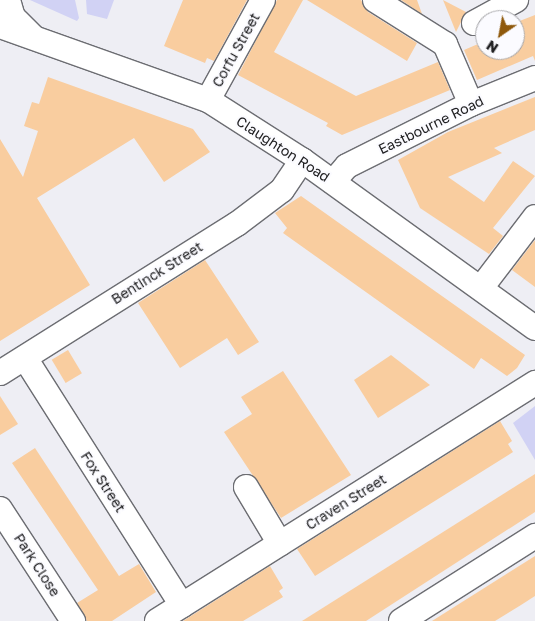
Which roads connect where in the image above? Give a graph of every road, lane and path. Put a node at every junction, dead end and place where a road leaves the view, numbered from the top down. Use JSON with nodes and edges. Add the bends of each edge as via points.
{"nodes":[{"id":1,"x":8,"y":0,"type":"edge"},
{"id":2,"x":263,"y":0,"type":"edge"},
{"id":3,"x":374,"y":0,"type":"edge"},
{"id":4,"x":499,"y":3,"type":"edge"},
{"id":5,"x":474,"y":23,"type":"dead end"},
{"id":6,"x":0,"y":26,"type":"edge"},
{"id":7,"x":34,"y":38,"type":"junction"},
{"id":8,"x":535,"y":78,"type":"edge"},
{"id":9,"x":208,"y":100,"type":"junction"},
{"id":10,"x":471,"y":104,"type":"junction"},
{"id":11,"x":302,"y":160,"type":"junction"},
{"id":12,"x":333,"y":182,"type":"junction"},
{"id":13,"x":535,"y":217,"type":"edge"},
{"id":14,"x":481,"y":288,"type":"junction"},
{"id":15,"x":535,"y":328,"type":"edge"},
{"id":16,"x":25,"y":358,"type":"junction"},
{"id":17,"x":0,"y":373,"type":"edge"},
{"id":18,"x":535,"y":383,"type":"edge"},
{"id":19,"x":246,"y":488,"type":"dead end"},
{"id":20,"x":0,"y":509,"type":"edge"},
{"id":21,"x":535,"y":536,"type":"edge"},
{"id":22,"x":280,"y":544,"type":"junction"},
{"id":23,"x":182,"y":605,"type":"junction"},
{"id":24,"x":73,"y":621,"type":"edge"},
{"id":25,"x":157,"y":621,"type":"edge"},
{"id":26,"x":401,"y":621,"type":"edge"}],
"edges":[{"from":1,"to":7,"type":"street","via":[[13,17]]},
{"from":2,"to":9,"type":"street","name":"Corfu Street"},
{"from":3,"to":10,"type":"street","via":[[445,44]]},
{"from":4,"to":5,"type":"street"},
{"from":6,"to":7,"type":"street","name":"Claughton Road"},
{"from":7,"to":9,"type":"street","name":"Claughton Road"},
{"from":8,"to":10,"type":"street","name":"Eastbourne Road"},
{"from":9,"to":11,"type":"street","name":"Claughton Road"},
{"from":10,"to":12,"type":"street","name":"Eastbourne Road","via":[[347,166]]},
{"from":11,"to":12,"type":"street","name":"Claughton Road"},
{"from":11,"to":16,"type":"street","name":"Bentinck Street","via":[[282,190],[237,224]]},
{"from":12,"to":14,"type":"street","name":"Claughton Road"},
{"from":13,"to":14,"type":"street"},
{"from":14,"to":15,"type":"street","name":"Claughton Road"},
{"from":16,"to":17,"type":"street","name":"Bentinck Street"},
{"from":16,"to":23,"type":"street","name":"Fox Street"},
{"from":18,"to":22,"type":"street","name":"Craven Street"},
{"from":19,"to":22,"type":"street"},
{"from":20,"to":24,"type":"street","name":"Park Close"},
{"from":21,"to":26,"type":"street"},
{"from":22,"to":23,"type":"street","name":"Craven Street"},
{"from":23,"to":25,"type":"street","name":"Craven Street"}]}
